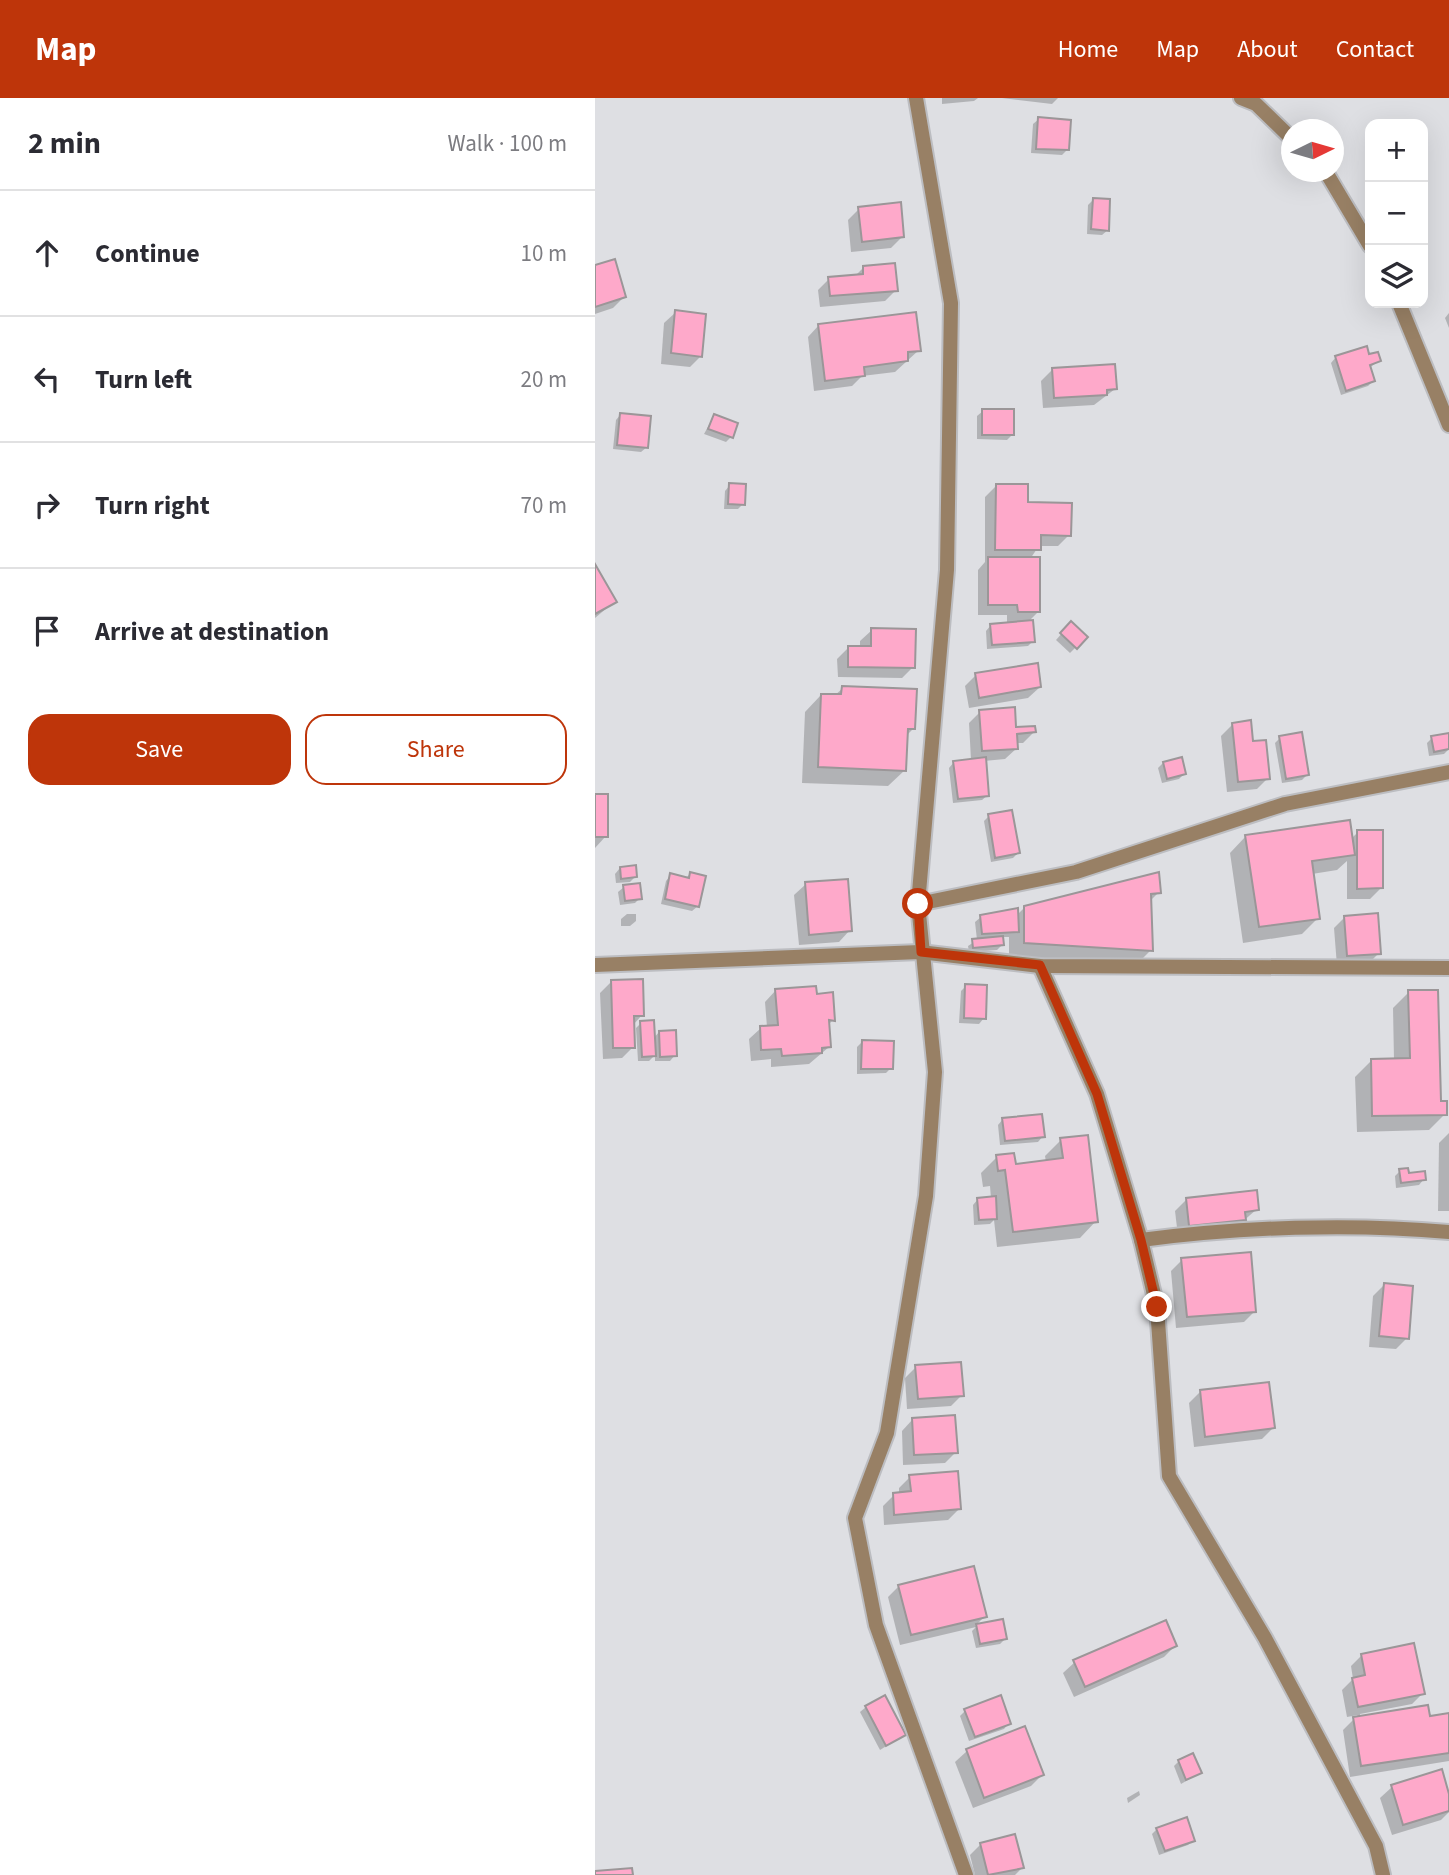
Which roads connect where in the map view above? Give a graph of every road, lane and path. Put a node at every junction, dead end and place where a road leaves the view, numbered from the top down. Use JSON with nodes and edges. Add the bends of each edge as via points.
{"nodes":[{"id":1,"x":916,"y":98,"type":"edge"},
{"id":2,"x":1241,"y":98,"type":"edge"},
{"id":3,"x":1281,"y":128,"type":"edge"},
{"id":4,"x":1332,"y":182,"type":"edge"},
{"id":5,"x":1369,"y":245,"type":"edge"},
{"id":6,"x":1401,"y":308,"type":"edge"},
{"id":7,"x":1449,"y":425,"type":"edge"},
{"id":8,"x":1449,"y":772,"type":"edge"},
{"id":9,"x":918,"y":904,"type":"junction"},
{"id":10,"x":921,"y":952,"type":"junction"},
{"id":11,"x":595,"y":965,"type":"edge"},
{"id":12,"x":1040,"y":965,"type":"junction"},
{"id":13,"x":1449,"y":968,"type":"edge"},
{"id":14,"x":1449,"y":1232,"type":"edge"},
{"id":15,"x":1141,"y":1240,"type":"junction"},
{"id":16,"x":966,"y":1875,"type":"edge"},
{"id":17,"x":1383,"y":1875,"type":"edge"}],
"edges":[{"from":1,"to":9,"type":"street","via":[[951,303],[947,570]]},
{"from":2,"to":3,"type":"street","via":[[1256,104]]},
{"from":4,"to":5,"type":"street"},
{"from":6,"to":7,"type":"street"},
{"from":8,"to":9,"type":"street","via":[[1285,804],[1076,872]]},
{"from":9,"to":10,"type":"street"},
{"from":10,"to":11,"type":"street"},
{"from":10,"to":12,"type":"street"},
{"from":10,"to":16,"type":"street","via":[[935,1072],[926,1196],[887,1433],[855,1518],[876,1625]]},
{"from":12,"to":13,"type":"street"},
{"from":12,"to":15,"type":"street","via":[[1097,1094]]},
{"from":14,"to":15,"type":"street","via":[[1405,1228],[1242,1231]]},
{"from":15,"to":17,"type":"street","via":[[1157,1307],[1169,1476],[1272,1650],[1376,1846]]}]}
